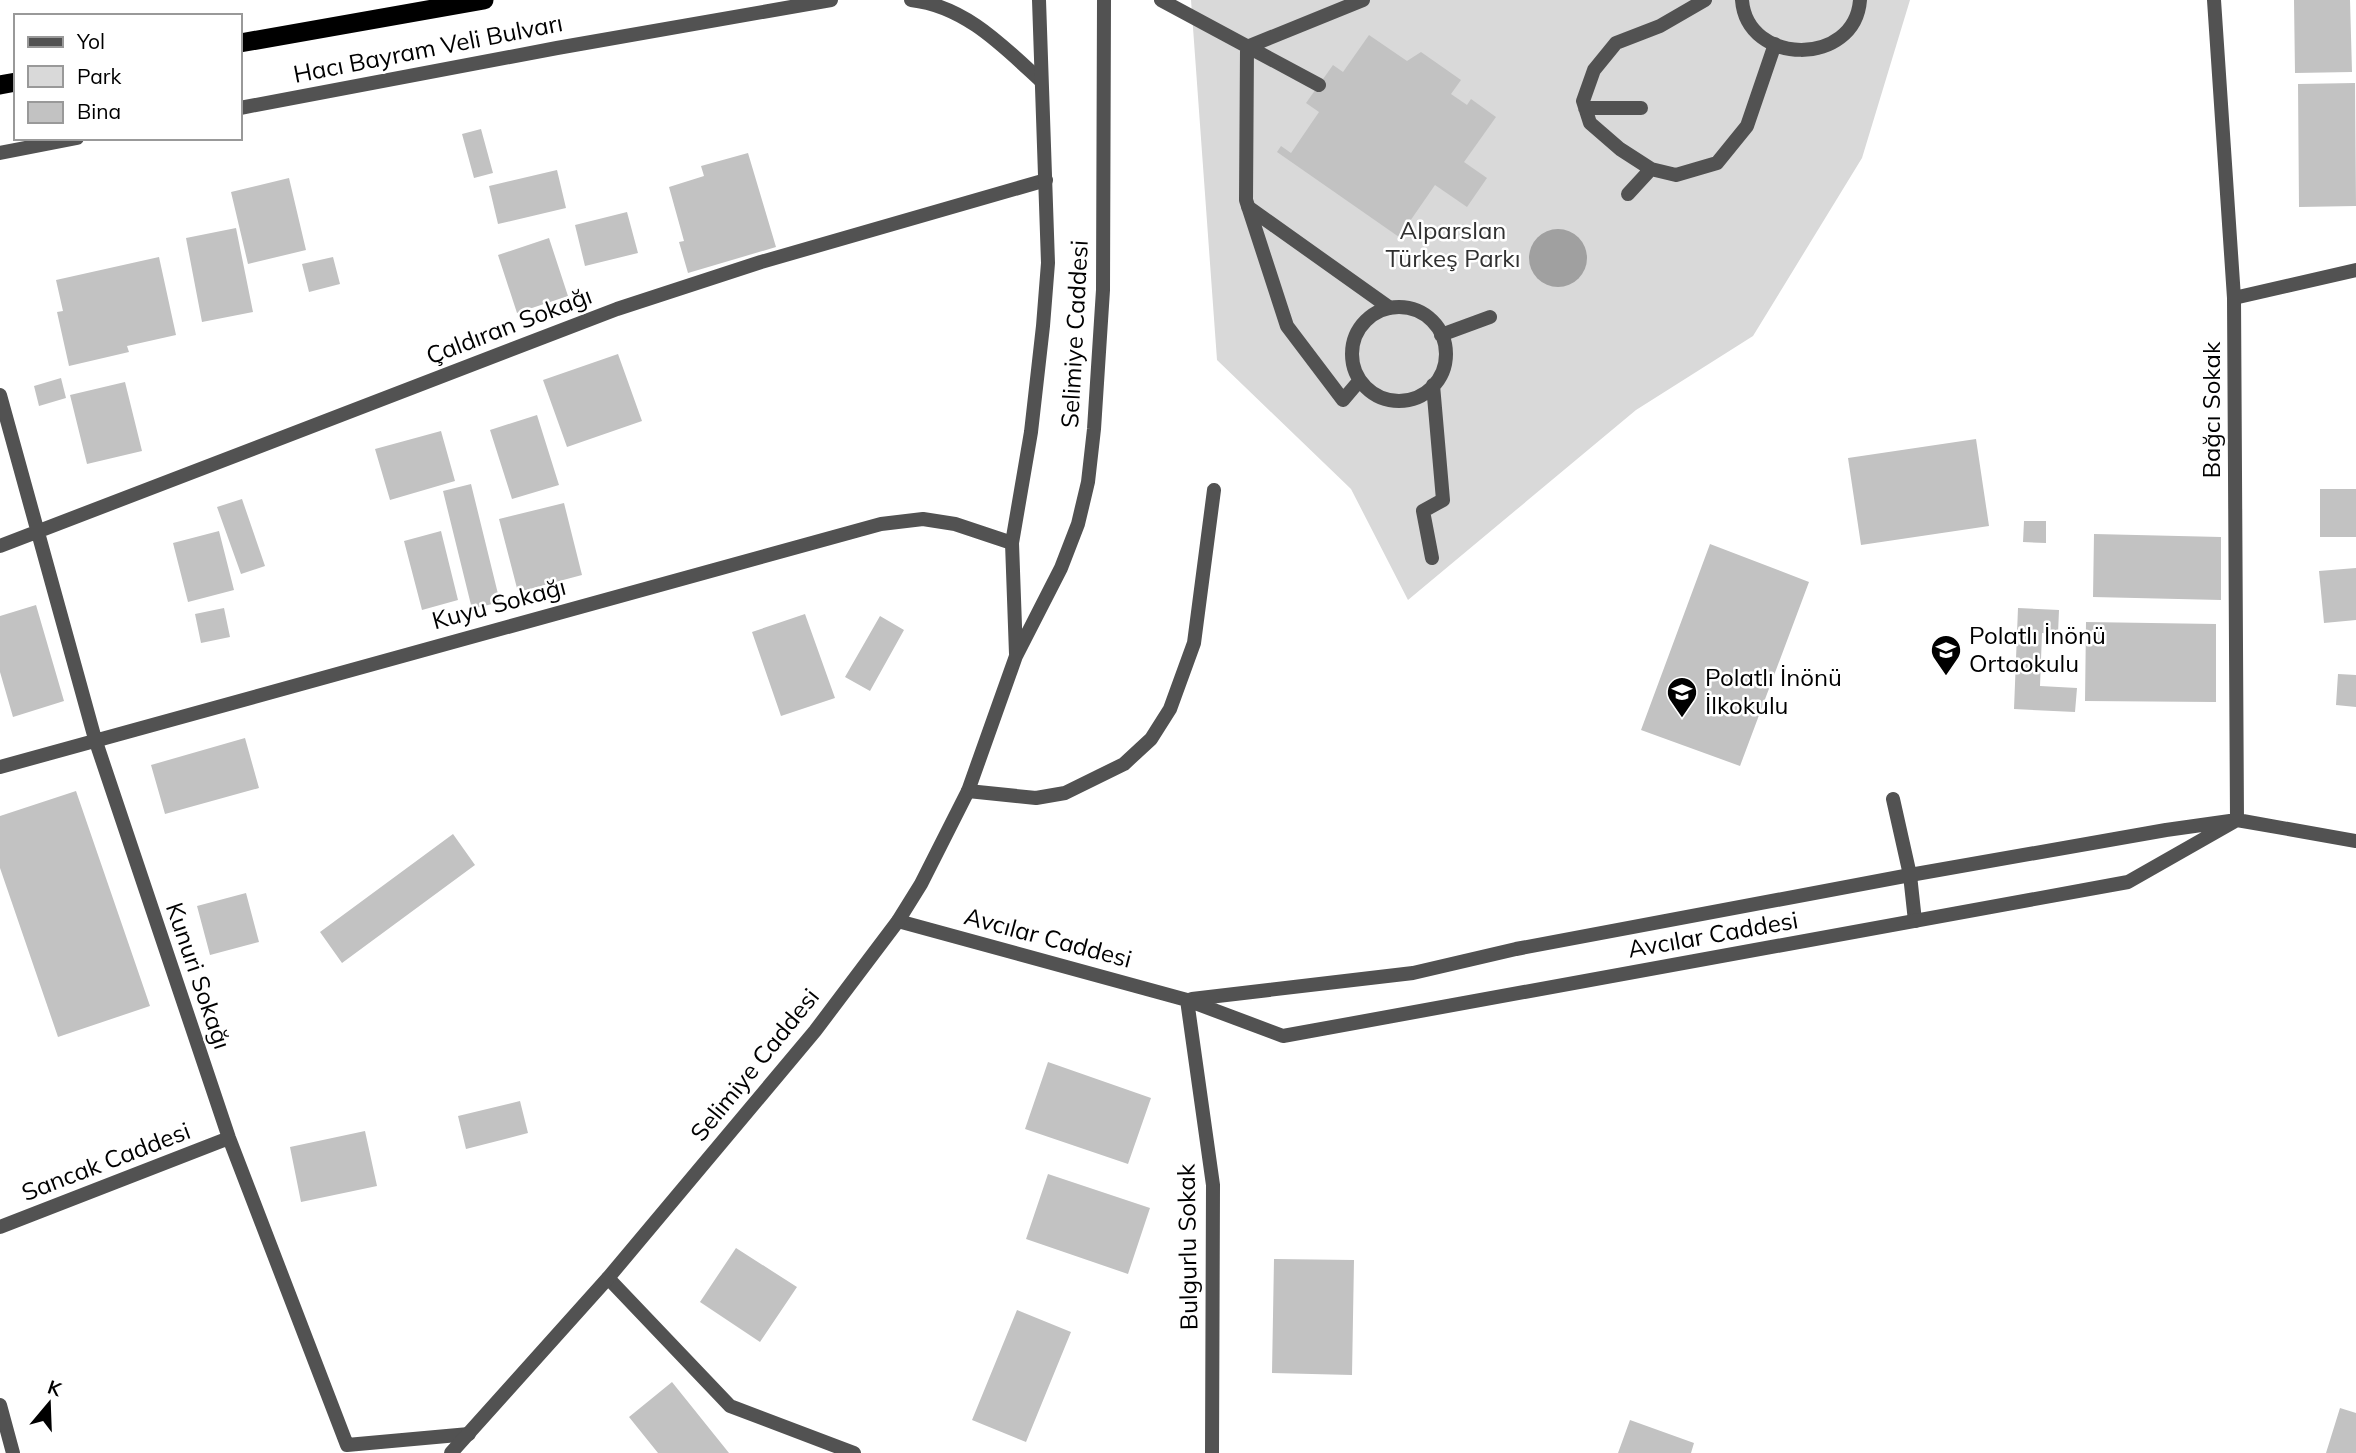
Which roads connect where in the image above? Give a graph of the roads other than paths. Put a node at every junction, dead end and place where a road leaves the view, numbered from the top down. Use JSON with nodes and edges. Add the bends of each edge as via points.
{"nodes":[{"id":1,"x":484,"y":0,"type":"edge"},
{"id":2,"x":831,"y":0,"type":"edge"},
{"id":3,"x":911,"y":0,"type":"edge"},
{"id":4,"x":1039,"y":0,"type":"edge"},
{"id":5,"x":1161,"y":0,"type":"edge"},
{"id":6,"x":1363,"y":0,"type":"edge"},
{"id":7,"x":1705,"y":0,"type":"edge"},
{"id":8,"x":1742,"y":0,"type":"edge"},
{"id":9,"x":1860,"y":0,"type":"edge"},
{"id":10,"x":2214,"y":0,"type":"edge"},
{"id":11,"x":1105,"y":2,"type":"edge"},
{"id":12,"x":242,"y":43,"type":"edge"},
{"id":13,"x":1775,"y":44,"type":"junction"},
{"id":14,"x":1247,"y":47,"type":"junction"},
{"id":15,"x":1041,"y":81,"type":"junction"},
{"id":16,"x":1319,"y":85,"type":"dead end"},
{"id":17,"x":242,"y":108,"type":"edge"},
{"id":18,"x":1585,"y":108,"type":"junction"},
{"id":19,"x":1641,"y":108,"type":"dead end"},
{"id":20,"x":67,"y":140,"type":"edge"},
{"id":21,"x":0,"y":153,"type":"edge"},
{"id":22,"x":1651,"y":169,"type":"junction"},
{"id":23,"x":1046,"y":180,"type":"junction"},
{"id":24,"x":1628,"y":194,"type":"dead end"},
{"id":25,"x":1248,"y":207,"type":"junction"},
{"id":26,"x":2356,"y":270,"type":"edge"},
{"id":27,"x":2234,"y":298,"type":"junction"},
{"id":28,"x":1390,"y":308,"type":"junction"},
{"id":29,"x":1490,"y":317,"type":"dead end"},
{"id":30,"x":1441,"y":335,"type":"junction"},
{"id":31,"x":1360,"y":380,"type":"junction"},
{"id":32,"x":1433,"y":385,"type":"junction"},
{"id":33,"x":0,"y":395,"type":"edge"},
{"id":34,"x":1214,"y":490,"type":"dead end"},
{"id":35,"x":38,"y":530,"type":"junction"},
{"id":36,"x":1012,"y":544,"type":"junction"},
{"id":37,"x":0,"y":547,"type":"edge"},
{"id":38,"x":1432,"y":558,"type":"dead end"},
{"id":39,"x":1016,"y":656,"type":"junction"},
{"id":40,"x":95,"y":739,"type":"junction"},
{"id":41,"x":0,"y":767,"type":"edge"},
{"id":42,"x":968,"y":791,"type":"junction"},
{"id":43,"x":1893,"y":799,"type":"dead end"},
{"id":44,"x":2237,"y":820,"type":"junction"},
{"id":45,"x":2356,"y":841,"type":"edge"},
{"id":46,"x":1910,"y":875,"type":"junction"},
{"id":47,"x":898,"y":921,"type":"junction"},
{"id":48,"x":1915,"y":921,"type":"junction"},
{"id":49,"x":1187,"y":1000,"type":"junction"},
{"id":50,"x":229,"y":1138,"type":"junction"},
{"id":51,"x":0,"y":1227,"type":"edge"},
{"id":52,"x":608,"y":1278,"type":"junction"},
{"id":53,"x":0,"y":1405,"type":"edge"},
{"id":54,"x":468,"y":1434,"type":"junction"},
{"id":55,"x":347,"y":1445,"type":"junction"},
{"id":56,"x":13,"y":1453,"type":"edge"},
{"id":57,"x":333,"y":1453,"type":"edge"},
{"id":58,"x":451,"y":1453,"type":"edge"},
{"id":59,"x":854,"y":1453,"type":"edge"},
{"id":60,"x":1212,"y":1453,"type":"edge"}],
"edges":[{"from":1,"to":12,"type":"highway"},
{"from":2,"to":17,"type":"street","name":"Hacı Bayram Veli Bulvarı"},
{"from":3,"to":15,"type":"street","via":[[970,20]]},
{"from":4,"to":15,"type":"street","name":"Selimiye Caddesi"},
{"from":5,"to":14,"type":"street"},
{"from":6,"to":14,"type":"street"},
{"from":7,"to":18,"type":"street","via":[[1660,26],[1616,43],[1594,70],[1583,101]]},
{"from":8,"to":13,"type":"street","via":[[1751,25]]},
{"from":9,"to":13,"type":"street","via":[[1852,23],[1839,39],[1802,51]]},
{"from":10,"to":27,"type":"street","name":"Bağcı Sokak"},
{"from":11,"to":39,"type":"street","name":"Selimiye Caddesi","via":[[1103,290],[1088,482],[1061,568]]},
{"from":13,"to":22,"type":"street","via":[[1747,126],[1717,163],[1676,175]]},
{"from":14,"to":16,"type":"street"},
{"from":14,"to":25,"type":"street"},
{"from":15,"to":23,"type":"street","name":"Selimiye Caddesi"},
{"from":18,"to":19,"type":"street"},
{"from":18,"to":22,"type":"street","via":[[1590,122]]},
{"from":20,"to":21,"type":"street"},
{"from":22,"to":24,"type":"street"},
{"from":23,"to":35,"type":"street","name":"Çaldıran Sokağı","via":[[651,298]]},
{"from":23,"to":36,"type":"street","name":"Selimiye Caddesi","via":[[1044,327]]},
{"from":25,"to":28,"type":"street"},
{"from":25,"to":31,"type":"street","via":[[1287,326],[1343,400]]},
{"from":26,"to":27,"type":"street"},
{"from":27,"to":44,"type":"street","name":"Bağcı Sokak"},
{"from":28,"to":30,"type":"street","via":[[1420,312],[1433,321]]},
{"from":28,"to":31,"type":"street","via":[[1363,323],[1355,336],[1353,367]]},
{"from":29,"to":30,"type":"street"},
{"from":30,"to":32,"type":"street","via":[[1445,364]]},
{"from":31,"to":32,"type":"street","via":[[1384,399],[1400,401],[1415,398]]},
{"from":32,"to":38,"type":"street","via":[[1443,500],[1423,511]]},
{"from":33,"to":35,"type":"street","name":"Kunuri Sokağı"},
{"from":34,"to":42,"type":"street","via":[[1194,643],[1170,709],[1151,739],[1124,764],[1065,793],[1036,798]]},
{"from":35,"to":37,"type":"street","name":"Çaldıran Sokağı"},
{"from":35,"to":40,"type":"street","name":"Kunuri Sokağı"},
{"from":36,"to":39,"type":"street","name":"Selimiye Caddesi"},
{"from":36,"to":40,"type":"street","name":"Kuyu Sokağı","via":[[956,524],[923,519],[881,524]]},
{"from":39,"to":42,"type":"street","name":"Selimiye Caddesi"},
{"from":40,"to":41,"type":"street","name":"Kuyu Sokağı"},
{"from":40,"to":50,"type":"street","name":"Kunuri Sokağı"},
{"from":42,"to":47,"type":"street","name":"Selimiye Caddesi"},
{"from":43,"to":46,"type":"street"},
{"from":44,"to":45,"type":"street","name":"Avcılar Caddesi"},
{"from":44,"to":46,"type":"street","name":"Avcılar Caddesi"},
{"from":44,"to":48,"type":"street","name":"Avcılar Caddesi","via":[[2128,882]]},
{"from":46,"to":48,"type":"street"},
{"from":46,"to":49,"type":"street","name":"Avcılar Caddesi","via":[[1516,948],[1413,972]]},
{"from":47,"to":49,"type":"street","name":"Avcılar Caddesi"},
{"from":47,"to":52,"type":"street","name":"Selimiye Caddesi","via":[[815,1031]]},
{"from":48,"to":49,"type":"street","name":"Avcılar Caddesi","via":[[1283,1036]]},
{"from":49,"to":60,"type":"street","name":"Bulgurlu Sokak","via":[[1213,1185]]},
{"from":50,"to":51,"type":"street","name":"Sancak Caddesi"},
{"from":50,"to":55,"type":"street","name":"Kunuri Sokağı"},
{"from":52,"to":54,"type":"street","name":"Selimiye Caddesi"},
{"from":52,"to":59,"type":"street","via":[[730,1406]]},
{"from":53,"to":56,"type":"street"},
{"from":54,"to":55,"type":"street"},
{"from":54,"to":58,"type":"street","name":"Selimiye Caddesi"},
{"from":55,"to":57,"type":"street"}]}
